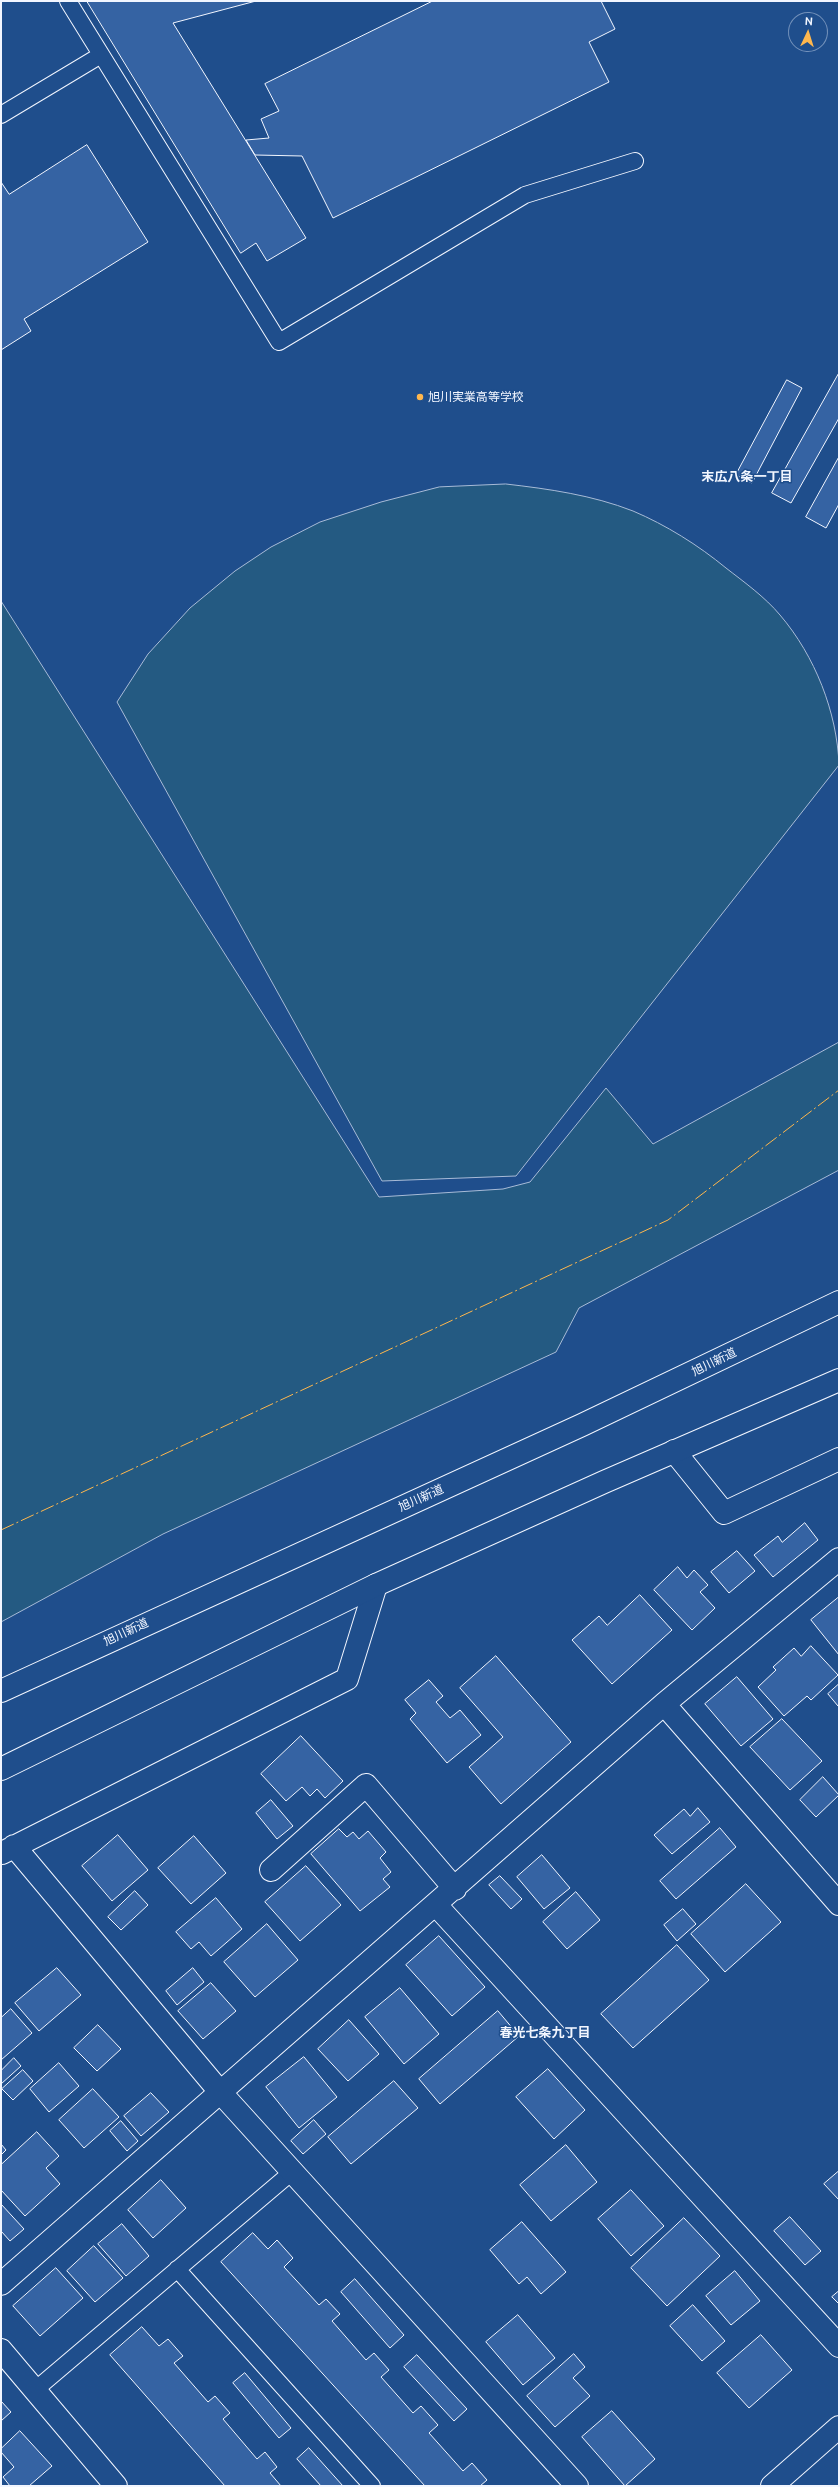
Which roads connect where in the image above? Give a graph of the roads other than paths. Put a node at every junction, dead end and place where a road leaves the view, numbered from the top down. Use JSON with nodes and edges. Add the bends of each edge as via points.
{"nodes":[{"id":1,"x":68,"y":1,"type":"edge"},
{"id":2,"x":101,"y":54,"type":"junction"},
{"id":3,"x":1,"y":115,"type":"edge"},
{"id":4,"x":635,"y":160,"type":"dead end"},
{"id":5,"x":839,"y":1302,"type":"edge"},
{"id":6,"x":839,"y":1380,"type":"edge"},
{"id":7,"x":674,"y":1451,"type":"junction"},
{"id":8,"x":839,"y":1459,"type":"edge"},
{"id":9,"x":839,"y":1559,"type":"edge"},
{"id":10,"x":376,"y":1585,"type":"junction"},
{"id":11,"x":1,"y":1692,"type":"edge"},
{"id":12,"x":664,"y":1704,"type":"junction"},
{"id":13,"x":1,"y":1769,"type":"edge"},
{"id":14,"x":8,"y":1850,"type":"edge"},
{"id":15,"x":271,"y":1870,"type":"dead end"},
{"id":16,"x":455,"y":1889,"type":"junction"},
{"id":17,"x":839,"y":1904,"type":"edge"},
{"id":18,"x":436,"y":1905,"type":"junction"},
{"id":19,"x":221,"y":2093,"type":"junction"},
{"id":20,"x":292,"y":2172,"type":"junction"},
{"id":21,"x":177,"y":2269,"type":"junction"},
{"id":22,"x":1,"y":2284,"type":"edge"},
{"id":23,"x":839,"y":2346,"type":"edge"},
{"id":24,"x":1,"y":2350,"type":"edge"},
{"id":25,"x":35,"y":2390,"type":"junction"},
{"id":26,"x":839,"y":2427,"type":"edge"},
{"id":27,"x":116,"y":2486,"type":"edge"},
{"id":28,"x":372,"y":2486,"type":"edge"},
{"id":29,"x":577,"y":2486,"type":"edge"},
{"id":30,"x":772,"y":2486,"type":"edge"}],
"edges":[{"from":1,"to":2,"type":"lane"},
{"from":2,"to":3,"type":"lane"},
{"from":2,"to":4,"type":"lane","via":[[279,342],[524,195]]},
{"from":5,"to":11,"type":"main road","name":"旭川新道","via":[[582,1425]]},
{"from":6,"to":7,"type":"main road"},
{"from":7,"to":8,"type":"main road","via":[[724,1513]]},
{"from":7,"to":10,"type":"main road"},
{"from":9,"to":12,"type":"main road"},
{"from":10,"to":13,"type":"main road"},
{"from":10,"to":14,"type":"main road","via":[[347,1679]]},
{"from":12,"to":16,"type":"main road"},
{"from":12,"to":17,"type":"main road"},
{"from":14,"to":19,"type":"main road"},
{"from":15,"to":16,"type":"main road","via":[[366,1784]]},
{"from":16,"to":18,"type":"main road"},
{"from":18,"to":19,"type":"main road"},
{"from":18,"to":23,"type":"main road"},
{"from":19,"to":20,"type":"main road"},
{"from":19,"to":22,"type":"main road"},
{"from":20,"to":21,"type":"lane"},
{"from":20,"to":29,"type":"main road"},
{"from":21,"to":25,"type":"lane"},
{"from":21,"to":28,"type":"lane"},
{"from":24,"to":25,"type":"main road"},
{"from":25,"to":27,"type":"main road"},
{"from":26,"to":30,"type":"main road"}]}
